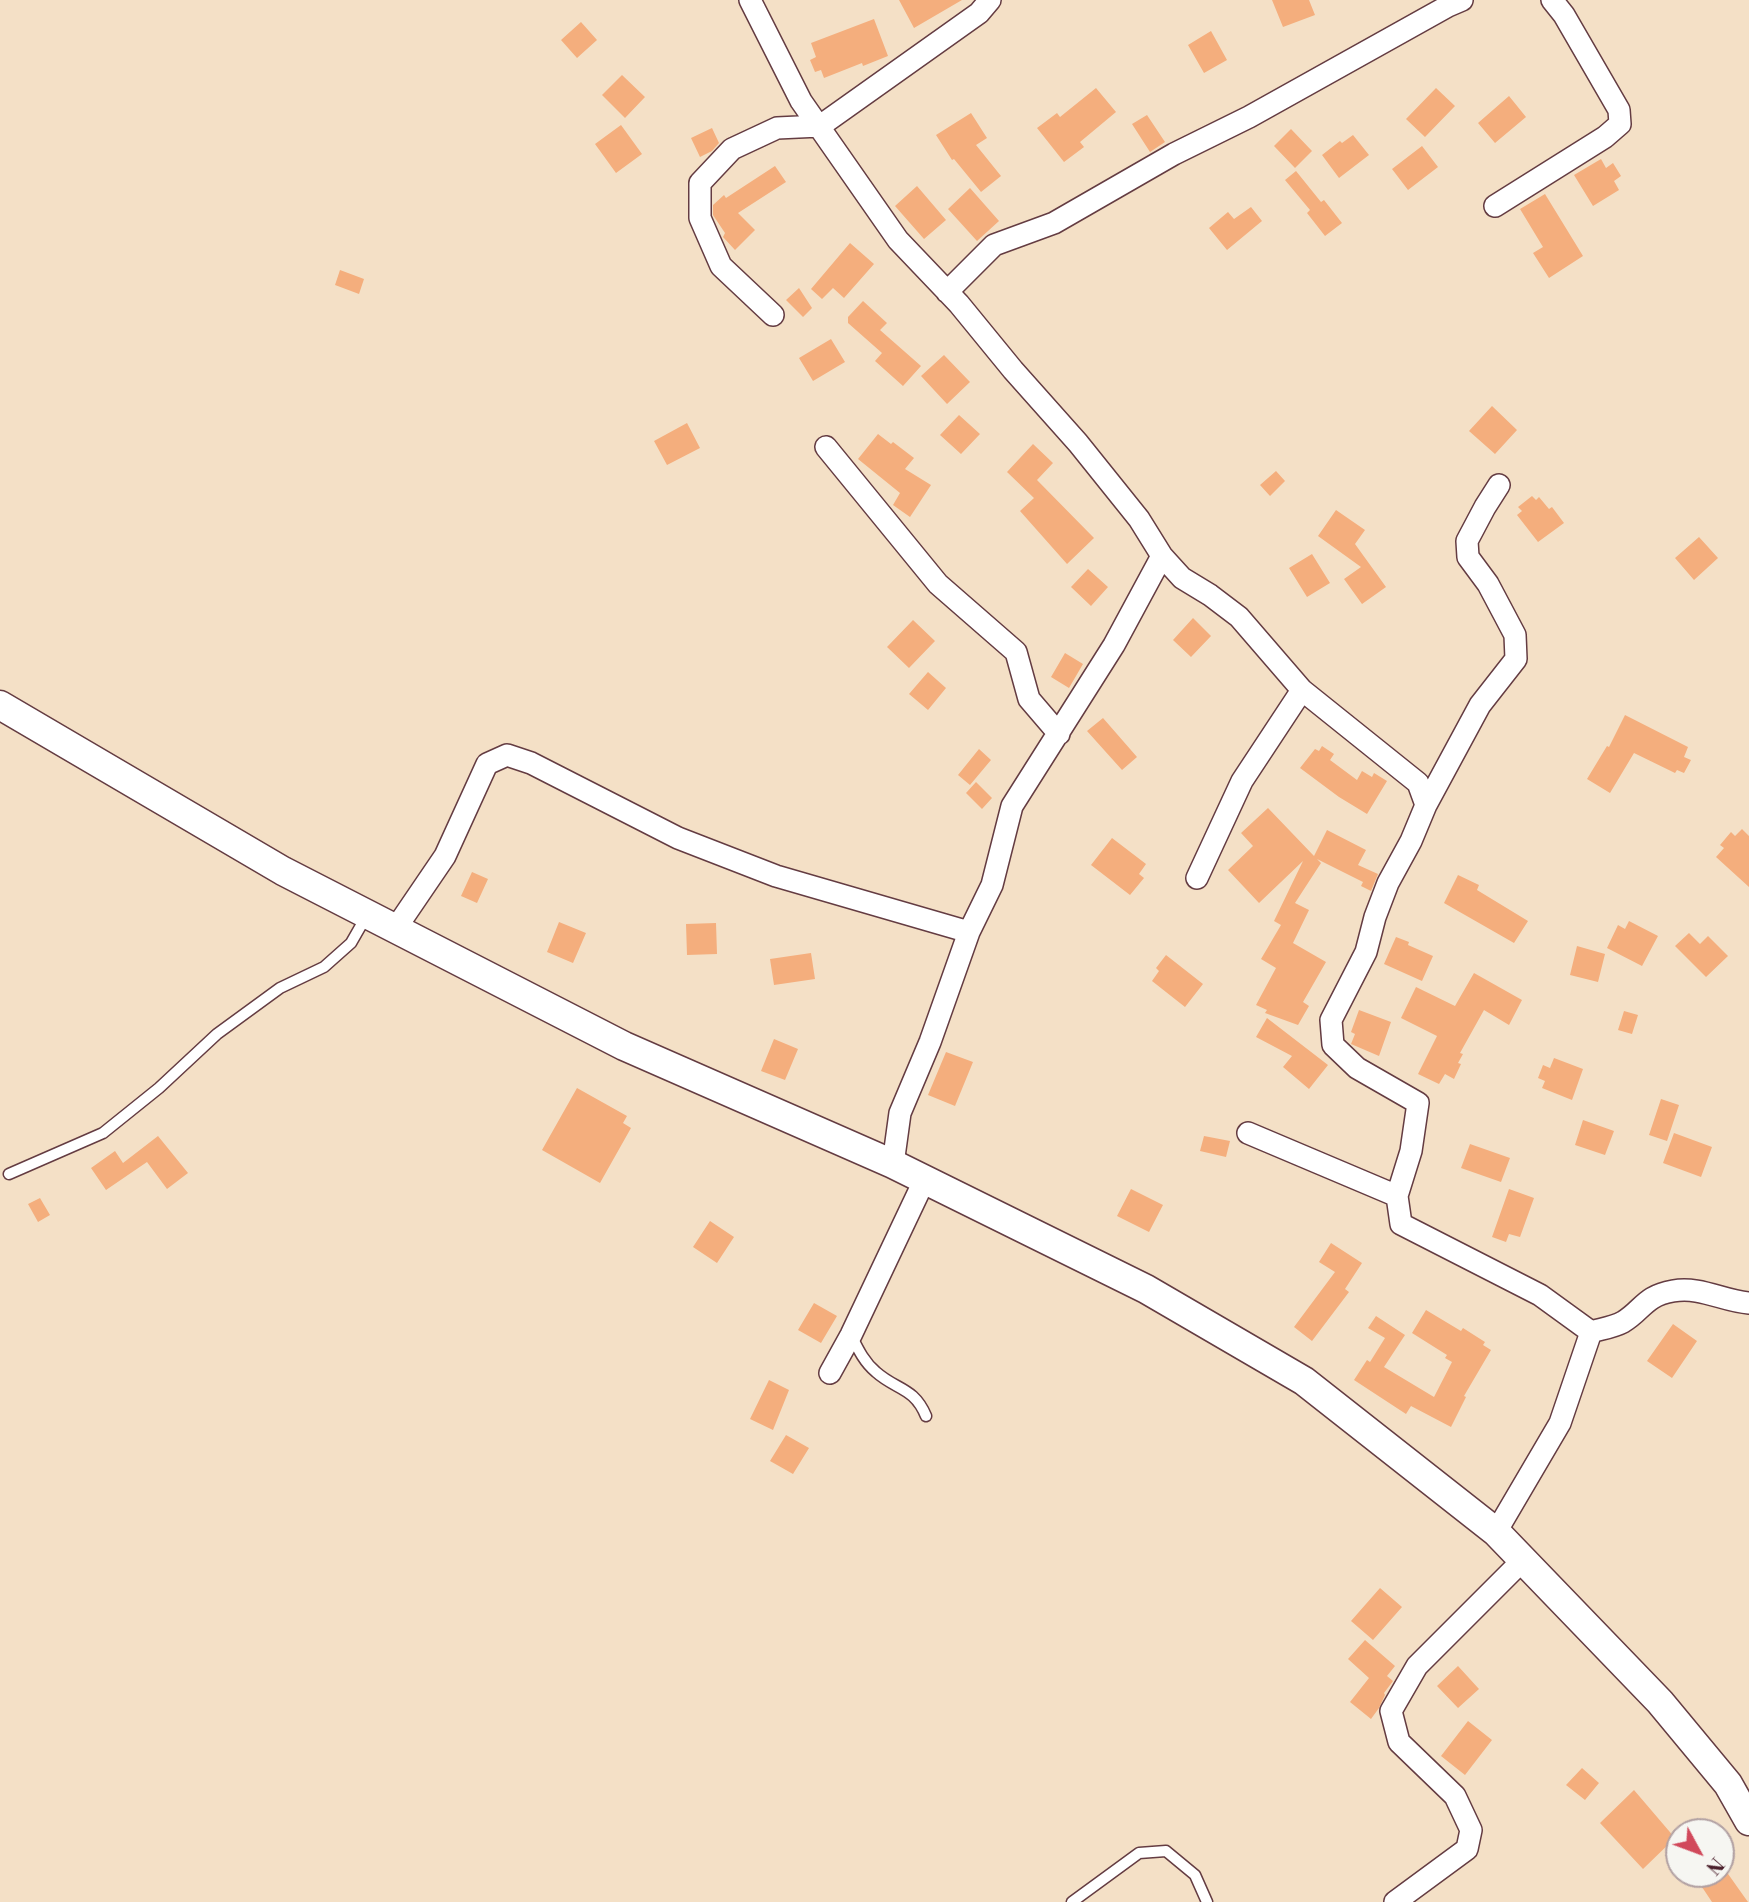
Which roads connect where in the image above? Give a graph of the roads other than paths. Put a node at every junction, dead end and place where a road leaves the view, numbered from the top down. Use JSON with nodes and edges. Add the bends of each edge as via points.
{"nodes":[{"id":1,"x":750,"y":0,"type":"edge"},
{"id":2,"x":990,"y":0,"type":"edge"},
{"id":3,"x":1462,"y":0,"type":"edge"},
{"id":4,"x":1552,"y":0,"type":"edge"},
{"id":5,"x":820,"y":127,"type":"junction"},
{"id":6,"x":1495,"y":206,"type":"dead end"},
{"id":7,"x":947,"y":292,"type":"junction"},
{"id":8,"x":773,"y":315,"type":"dead end"},
{"id":9,"x":826,"y":447,"type":"dead end"},
{"id":10,"x":1500,"y":485,"type":"dead end"},
{"id":11,"x":1163,"y":556,"type":"junction"},
{"id":12,"x":1302,"y":690,"type":"junction"},
{"id":13,"x":0,"y":705,"type":"edge"},
{"id":14,"x":1059,"y":734,"type":"junction"},
{"id":15,"x":1426,"y":805,"type":"junction"},
{"id":16,"x":1197,"y":878,"type":"dead end"},
{"id":17,"x":368,"y":914,"type":"junction"},
{"id":18,"x":396,"y":928,"type":"junction"},
{"id":19,"x":969,"y":932,"type":"junction"},
{"id":20,"x":1248,"y":1133,"type":"dead end"},
{"id":21,"x":893,"y":1164,"type":"junction"},
{"id":22,"x":9,"y":1174,"type":"dead end"},
{"id":23,"x":924,"y":1181,"type":"junction"},
{"id":24,"x":1397,"y":1196,"type":"junction"},
{"id":25,"x":1749,"y":1303,"type":"edge"},
{"id":26,"x":1591,"y":1332,"type":"junction"},
{"id":27,"x":851,"y":1335,"type":"junction"},
{"id":28,"x":830,"y":1373,"type":"dead end"},
{"id":29,"x":926,"y":1416,"type":"dead end"},
{"id":30,"x":1496,"y":1532,"type":"junction"},
{"id":31,"x":1524,"y":1559,"type":"junction"},
{"id":32,"x":1749,"y":1821,"type":"edge"},
{"id":33,"x":1072,"y":1902,"type":"edge"},
{"id":34,"x":1207,"y":1902,"type":"edge"},
{"id":35,"x":1395,"y":1902,"type":"edge"}],
"edges":[{"from":1,"to":5,"type":"street","via":[[801,101]]},
{"from":2,"to":5,"type":"street","via":[[979,13]]},
{"from":3,"to":7,"type":"street","via":[[1054,223],[994,245]]},
{"from":4,"to":6,"type":"street","via":[[1619,110],[1620,124]]},
{"from":5,"to":7,"type":"street","via":[[898,240]]},
{"from":5,"to":8,"type":"street","via":[[777,128],[766,133],[732,149],[700,183],[700,218],[721,266]]},
{"from":7,"to":11,"type":"street","via":[[1087,454]]},
{"from":9,"to":14,"type":"street","via":[[938,584],[1016,652],[1028,699]]},
{"from":10,"to":15,"type":"street","via":[[1467,541],[1467,549],[1515,635],[1516,659],[1480,705]]},
{"from":11,"to":12,"type":"street","via":[[1182,579],[1239,617]]},
{"from":11,"to":14,"type":"street"},
{"from":12,"to":15,"type":"street","via":[[1418,783]]},
{"from":12,"to":16,"type":"street","via":[[1242,781]]},
{"from":13,"to":17,"type":"street","via":[[283,871]]},
{"from":14,"to":19,"type":"street","via":[[1012,806],[992,885]]},
{"from":15,"to":24,"type":"street","via":[[1388,883],[1366,952],[1331,1020],[1333,1045],[1357,1069],[1418,1103],[1411,1151]]},
{"from":17,"to":18,"type":"street"},
{"from":17,"to":22,"type":"lane","via":[[351,943],[324,967],[280,988],[217,1034],[103,1133]]},
{"from":18,"to":19,"type":"street","via":[[445,856],[487,764],[507,755],[678,838],[776,876]]},
{"from":18,"to":21,"type":"street","via":[[624,1046]]},
{"from":19,"to":21,"type":"street","via":[[900,1113]]},
{"from":20,"to":24,"type":"street"},
{"from":21,"to":23,"type":"street"},
{"from":23,"to":27,"type":"street"},
{"from":23,"to":30,"type":"street","via":[[1146,1289],[1304,1381]]},
{"from":24,"to":26,"type":"street","via":[[1401,1224],[1539,1295]]},
{"from":25,"to":26,"type":"street","via":[[1675,1290],[1648,1299],[1623,1321]]},
{"from":26,"to":30,"type":"street","via":[[1560,1423]]},
{"from":27,"to":28,"type":"street"},
{"from":27,"to":29,"type":"lane","via":[[860,1355],[877,1374],[920,1402]]},
{"from":30,"to":31,"type":"street"},
{"from":31,"to":32,"type":"street","via":[[1660,1702],[1728,1784]]},
{"from":31,"to":35,"type":"street","via":[[1417,1666],[1391,1711],[1399,1742],[1455,1796],[1471,1830],[1467,1850]]},
{"from":33,"to":34,"type":"lane","via":[[1139,1853],[1166,1850],[1195,1875]]}]}
